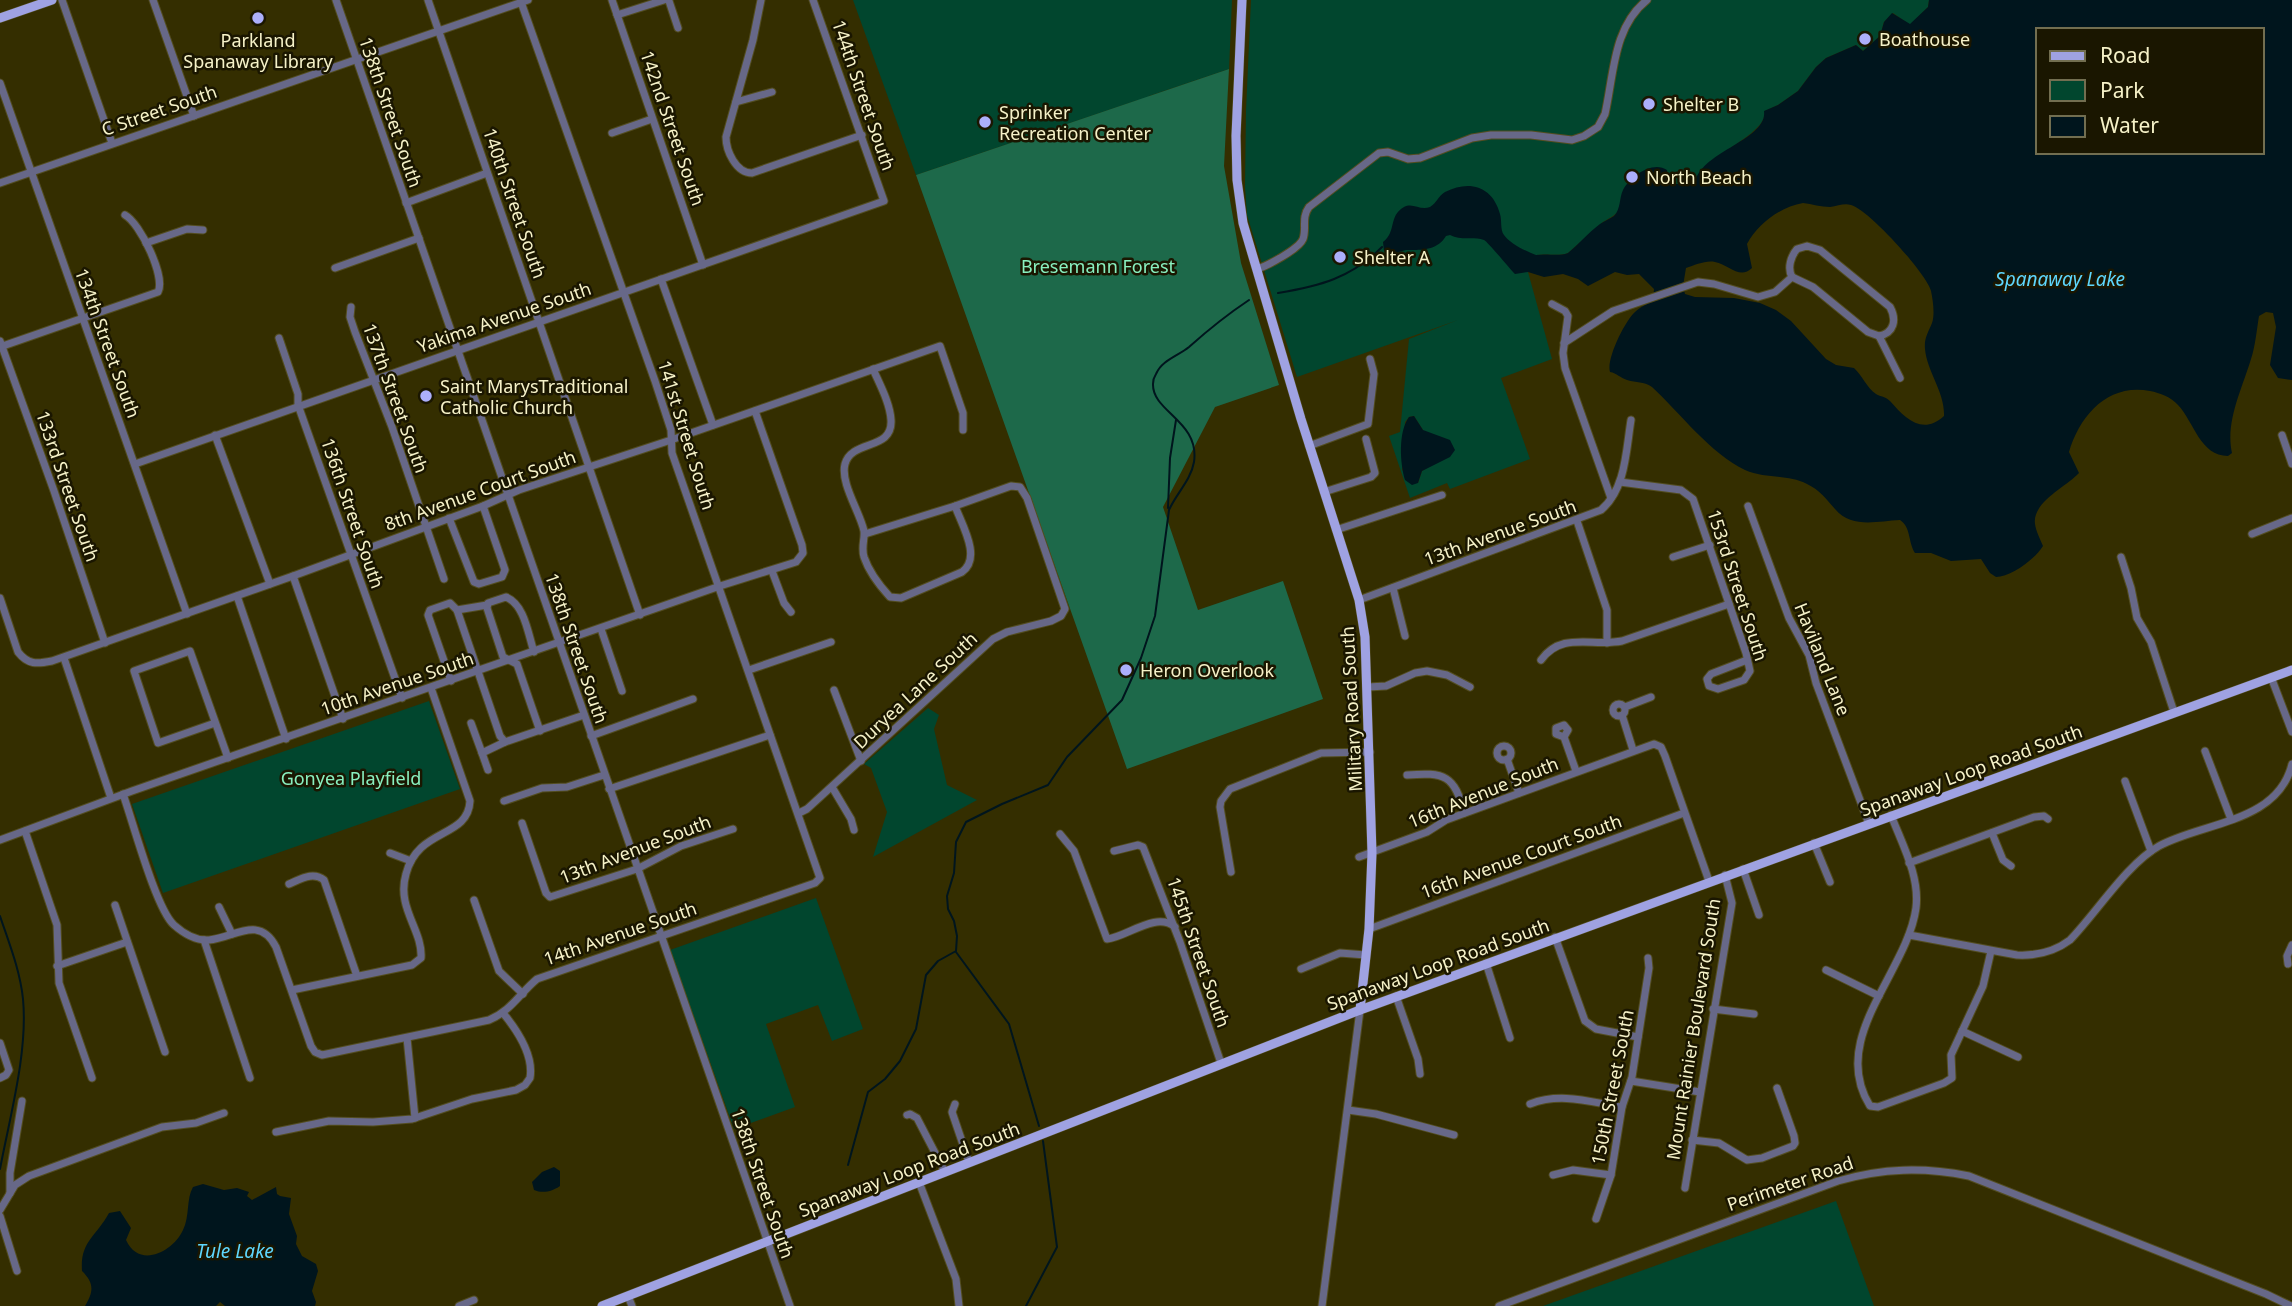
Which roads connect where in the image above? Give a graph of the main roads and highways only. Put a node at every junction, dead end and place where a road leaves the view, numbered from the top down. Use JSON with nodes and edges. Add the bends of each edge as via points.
{"nodes":[{"id":1,"x":52,"y":0,"type":"edge"},
{"id":2,"x":1242,"y":0,"type":"edge"},
{"id":3,"x":0,"y":18,"type":"edge"},
{"id":4,"x":2292,"y":670,"type":"edge"},
{"id":5,"x":1360,"y":1010,"type":"junction"},
{"id":6,"x":602,"y":1306,"type":"edge"}],
"edges":[{"from":1,"to":3,"type":"main road"},
{"from":2,"to":5,"type":"main road","name":"Military Road South","via":[[1236,136],[1243,223],[1359,600],[1365,637],[1372,853]]},
{"from":4,"to":5,"type":"main road","name":"Spanaway Loop Road South"},
{"from":5,"to":6,"type":"main road","name":"Spanaway Loop Road South"}]}
